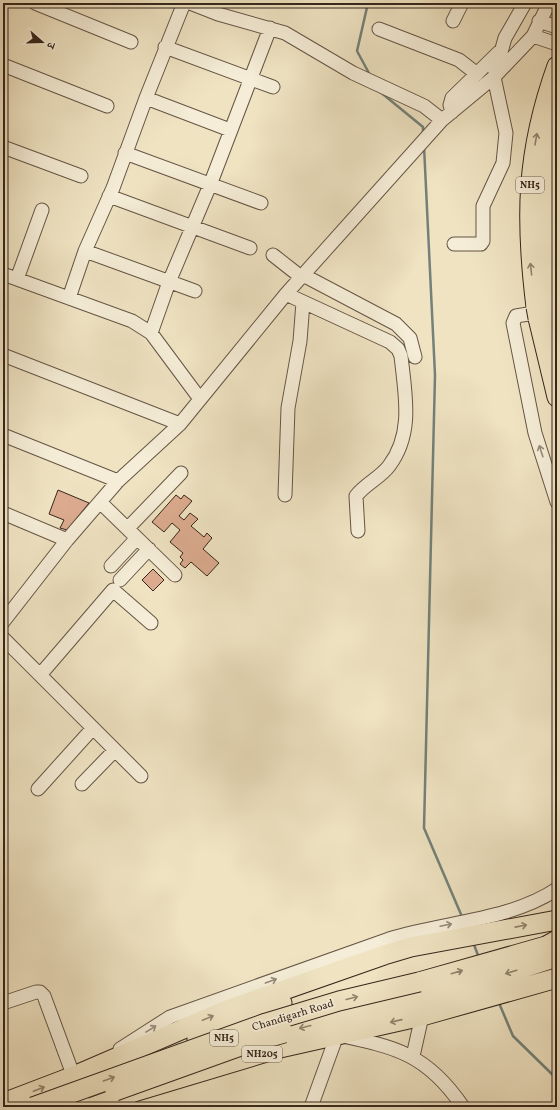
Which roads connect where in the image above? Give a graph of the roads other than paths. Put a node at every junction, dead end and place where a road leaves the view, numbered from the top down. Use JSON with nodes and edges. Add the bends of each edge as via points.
{"nodes":[{"id":1,"x":35,"y":3,"type":"edge"},
{"id":2,"x":184,"y":3,"type":"edge"},
{"id":3,"x":190,"y":3,"type":"edge"},
{"id":4,"x":462,"y":3,"type":"edge"},
{"id":5,"x":525,"y":3,"type":"edge"},
{"id":6,"x":549,"y":3,"type":"edge"},
{"id":7,"x":219,"y":8,"type":"edge"},
{"id":8,"x":453,"y":21,"type":"dead end"},
{"id":9,"x":539,"y":21,"type":"junction"},
{"id":10,"x":557,"y":27,"type":"edge"},
{"id":11,"x":270,"y":28,"type":"junction"},
{"id":12,"x":379,"y":29,"type":"dead end"},
{"id":13,"x":533,"y":36,"type":"junction"},
{"id":14,"x":131,"y":42,"type":"dead end"},
{"id":15,"x":557,"y":44,"type":"edge"},
{"id":16,"x":165,"y":47,"type":"junction"},
{"id":17,"x":500,"y":52,"type":"junction"},
{"id":18,"x":3,"y":65,"type":"edge"},
{"id":19,"x":557,"y":66,"type":"edge"},
{"id":20,"x":477,"y":74,"type":"junction"},
{"id":21,"x":494,"y":77,"type":"junction"},
{"id":22,"x":249,"y":79,"type":"junction"},
{"id":23,"x":273,"y":87,"type":"dead end"},
{"id":24,"x":146,"y":98,"type":"junction"},
{"id":25,"x":107,"y":106,"type":"dead end"},
{"id":26,"x":557,"y":108,"type":"edge"},
{"id":27,"x":447,"y":116,"type":"junction"},
{"id":28,"x":230,"y":130,"type":"junction"},
{"id":29,"x":3,"y":147,"type":"edge"},
{"id":30,"x":125,"y":153,"type":"junction"},
{"id":31,"x":557,"y":172,"type":"edge"},
{"id":32,"x":81,"y":176,"type":"dead end"},
{"id":33,"x":210,"y":185,"type":"junction"},
{"id":34,"x":110,"y":196,"type":"junction"},
{"id":35,"x":261,"y":203,"type":"dead end"},
{"id":36,"x":42,"y":210,"type":"dead end"},
{"id":37,"x":192,"y":227,"type":"junction"},
{"id":38,"x":556,"y":233,"type":"edge"},
{"id":39,"x":454,"y":244,"type":"dead end"},
{"id":40,"x":250,"y":248,"type":"dead end"},
{"id":41,"x":85,"y":251,"type":"junction"},
{"id":42,"x":273,"y":255,"type":"dead end"},
{"id":43,"x":557,"y":273,"type":"edge"},
{"id":44,"x":3,"y":274,"type":"edge"},
{"id":45,"x":302,"y":276,"type":"junction"},
{"id":46,"x":17,"y":279,"type":"junction"},
{"id":47,"x":169,"y":282,"type":"junction"},
{"id":48,"x":195,"y":291,"type":"dead end"},
{"id":49,"x":286,"y":294,"type":"junction"},
{"id":50,"x":69,"y":298,"type":"junction"},
{"id":51,"x":303,"y":302,"type":"junction"},
{"id":52,"x":547,"y":311,"type":"edge"},
{"id":53,"x":151,"y":333,"type":"junction"},
{"id":54,"x":557,"y":334,"type":"edge"},
{"id":55,"x":3,"y":355,"type":"edge"},
{"id":56,"x":415,"y":357,"type":"dead end"},
{"id":57,"x":557,"y":397,"type":"edge"},
{"id":58,"x":200,"y":399,"type":"junction"},
{"id":59,"x":180,"y":424,"type":"junction"},
{"id":60,"x":3,"y":435,"type":"edge"},
{"id":61,"x":181,"y":473,"type":"dead end"},
{"id":62,"x":118,"y":480,"type":"junction"},
{"id":63,"x":285,"y":495,"type":"dead end"},
{"id":64,"x":100,"y":502,"type":"junction"},
{"id":65,"x":557,"y":502,"type":"edge"},
{"id":66,"x":3,"y":513,"type":"edge"},
{"id":67,"x":128,"y":528,"type":"junction"},
{"id":68,"x":358,"y":531,"type":"dead end"},
{"id":69,"x":137,"y":538,"type":"junction"},
{"id":70,"x":67,"y":540,"type":"junction"},
{"id":71,"x":149,"y":549,"type":"junction"},
{"id":72,"x":111,"y":566,"type":"dead end"},
{"id":73,"x":176,"y":575,"type":"dead end"},
{"id":74,"x":120,"y":580,"type":"dead end"},
{"id":75,"x":3,"y":622,"type":"edge"},
{"id":76,"x":151,"y":623,"type":"dead end"},
{"id":77,"x":3,"y":638,"type":"edge"},
{"id":78,"x":40,"y":675,"type":"junction"},
{"id":79,"x":93,"y":728,"type":"junction"},
{"id":80,"x":115,"y":750,"type":"junction"},
{"id":81,"x":141,"y":776,"type":"dead end"},
{"id":82,"x":82,"y":784,"type":"dead end"},
{"id":83,"x":38,"y":789,"type":"dead end"},
{"id":84,"x":557,"y":889,"type":"edge"},
{"id":85,"x":557,"y":920,"type":"edge"},
{"id":86,"x":487,"y":933,"type":"junction"},
{"id":87,"x":410,"y":940,"type":"junction"},
{"id":88,"x":552,"y":953,"type":"edge"},
{"id":89,"x":556,"y":979,"type":"edge"},
{"id":90,"x":3,"y":1002,"type":"edge"},
{"id":91,"x":428,"y":1014,"type":"junction"},
{"id":92,"x":337,"y":1034,"type":"junction"},
{"id":93,"x":413,"y":1056,"type":"junction"},
{"id":94,"x":144,"y":1066,"type":"junction"},
{"id":95,"x":74,"y":1076,"type":"junction"},
{"id":96,"x":3,"y":1103,"type":"edge"},
{"id":97,"x":33,"y":1107,"type":"edge"},
{"id":98,"x":71,"y":1107,"type":"edge"},
{"id":99,"x":85,"y":1107,"type":"edge"},
{"id":100,"x":93,"y":1107,"type":"edge"},
{"id":101,"x":311,"y":1107,"type":"edge"},
{"id":102,"x":463,"y":1107,"type":"edge"}],
"edges":[{"from":1,"to":14,"type":"street"},
{"from":2,"to":16,"type":"street"},
{"from":3,"to":7,"type":"street"},
{"from":4,"to":8,"type":"street"},
{"from":5,"to":17,"type":"street"},
{"from":6,"to":9,"type":"street"},
{"from":7,"to":11,"type":"street"},
{"from":9,"to":10,"type":"street"},
{"from":9,"to":13,"type":"street"},
{"from":11,"to":22,"type":"street"},
{"from":11,"to":27,"type":"street","via":[[293,37],[332,62],[367,80]]},
{"from":12,"to":20,"type":"street","via":[[459,60]]},
{"from":13,"to":15,"type":"street"},
{"from":13,"to":21,"type":"street"},
{"from":16,"to":22,"type":"street"},
{"from":16,"to":24,"type":"street"},
{"from":17,"to":20,"type":"street"},
{"from":17,"to":21,"type":"street"},
{"from":18,"to":25,"type":"street"},
{"from":52,"to":19,"type":"highway","number":"NH5","one_way":true,"via":[[529,245],[528,207],[538,126]]},
{"from":20,"to":27,"type":"street","via":[[452,98]]},
{"from":21,"to":27,"type":"street"},
{"from":21,"to":39,"type":"street","via":[[506,133],[502,163],[483,206],[484,241],[481,244]]},
{"from":22,"to":23,"type":"street"},
{"from":22,"to":28,"type":"street"},
{"from":24,"to":28,"type":"street"},
{"from":24,"to":30,"type":"street"},
{"from":26,"to":52,"type":"highway","number":"NH5","via":[[547,153],[543,226]]},
{"from":27,"to":45,"type":"street"},
{"from":28,"to":33,"type":"street"},
{"from":29,"to":32,"type":"street"},
{"from":30,"to":33,"type":"street"},
{"from":30,"to":34,"type":"street"},
{"from":31,"to":38,"type":"street"},
{"from":33,"to":35,"type":"street"},
{"from":33,"to":37,"type":"street"},
{"from":34,"to":37,"type":"street"},
{"from":34,"to":41,"type":"street"},
{"from":36,"to":46,"type":"street"},
{"from":37,"to":40,"type":"street"},
{"from":37,"to":47,"type":"street"},
{"from":38,"to":43,"type":"street"},
{"from":41,"to":47,"type":"street"},
{"from":41,"to":50,"type":"street"},
{"from":42,"to":45,"type":"street"},
{"from":44,"to":46,"type":"street"},
{"from":45,"to":49,"type":"street"},
{"from":45,"to":56,"type":"street","via":[[396,324],[410,338]]},
{"from":46,"to":50,"type":"street"},
{"from":47,"to":48,"type":"street"},
{"from":47,"to":53,"type":"street"},
{"from":49,"to":51,"type":"street"},
{"from":49,"to":58,"type":"street"},
{"from":50,"to":53,"type":"street","via":[[132,321]]},
{"from":51,"to":63,"type":"street","via":[[300,341],[288,408]]},
{"from":51,"to":68,"type":"street","via":[[390,342],[401,356],[407,412],[404,436],[390,466],[356,496]]},
{"from":52,"to":54,"type":"highway","number":"NH5"},
{"from":52,"to":57,"type":"highway","number":"NH5"},
{"from":65,"to":52,"type":"street","one_way":true,"via":[[535,433],[513,324],[516,316]]},
{"from":53,"to":58,"type":"street"},
{"from":55,"to":59,"type":"street"},
{"from":58,"to":59,"type":"street"},
{"from":59,"to":62,"type":"street"},
{"from":60,"to":62,"type":"street"},
{"from":61,"to":67,"type":"street"},
{"from":62,"to":64,"type":"street"},
{"from":64,"to":67,"type":"street"},
{"from":64,"to":70,"type":"street"},
{"from":66,"to":70,"type":"street"},
{"from":67,"to":69,"type":"street"},
{"from":69,"to":71,"type":"street"},
{"from":69,"to":72,"type":"street"},
{"from":70,"to":75,"type":"street"},
{"from":71,"to":73,"type":"street"},
{"from":71,"to":74,"type":"street"},
{"from":76,"to":78,"type":"street","via":[[113,590]]},
{"from":77,"to":78,"type":"street"},
{"from":78,"to":79,"type":"street"},
{"from":79,"to":80,"type":"street"},
{"from":79,"to":83,"type":"street"},
{"from":80,"to":81,"type":"street"},
{"from":80,"to":82,"type":"street"},
{"from":87,"to":84,"type":"street","one_way":true,"via":[[514,910]]},
{"from":86,"to":85,"type":"highway","one_way":true},
{"from":86,"to":87,"type":"highway"},
{"from":86,"to":94,"type":"highway","bridge":true,"via":[[302,995],[178,1047]]},
{"from":95,"to":87,"type":"highway","one_way":true,"via":[[227,1010]]},
{"from":88,"to":89,"type":"highway"},
{"from":94,"to":88,"type":"highway","name":"Chandigarh Road","number":"NH5","one_way":true,"bridge":true,"via":[[266,1023]]},
{"from":88,"to":98,"type":"highway","name":"Chandigarh Road","number":"NH5","one_way":true,"bridge":true,"via":[[424,997],[246,1044]]},
{"from":89,"to":91,"type":"highway","number":"NH205"},
{"from":90,"to":95,"type":"street","via":[[40,992],[44,996]]},
{"from":91,"to":92,"type":"highway","number":"NH205","one_way":true},
{"from":91,"to":93,"type":"street"},
{"from":92,"to":93,"type":"street","via":[[383,1044]]},
{"from":92,"to":100,"type":"highway","number":"NH205","via":[[280,1048]]},
{"from":92,"to":101,"type":"street"},
{"from":93,"to":102,"type":"street","via":[[444,1081]]},
{"from":97,"to":94,"type":"highway","name":"Chandigarh Road","number":"NH5","one_way":true,"bridge":true},
{"from":96,"to":95,"type":"highway","one_way":true},
{"from":95,"to":99,"type":"street"}]}
